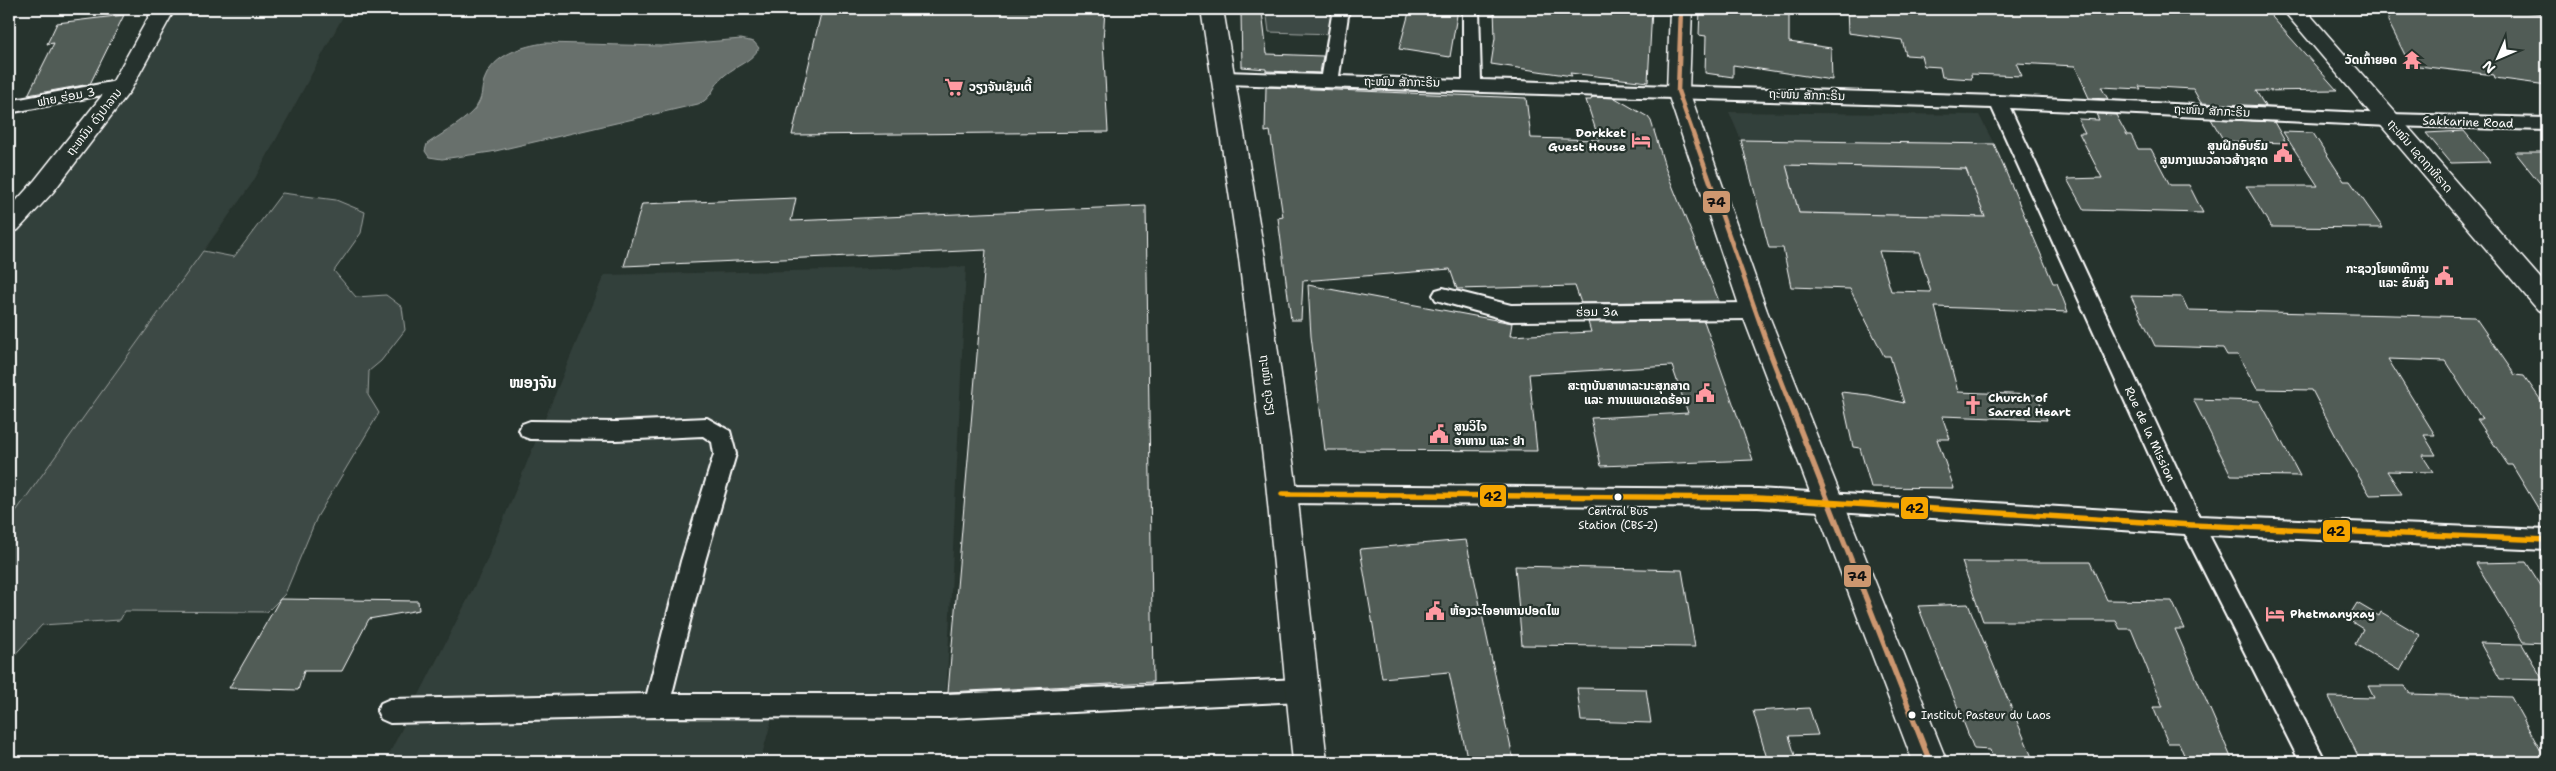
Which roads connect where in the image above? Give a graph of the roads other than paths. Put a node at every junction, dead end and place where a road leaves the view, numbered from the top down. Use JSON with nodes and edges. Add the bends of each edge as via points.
{"nodes":[{"id":1,"x":164,"y":9,"type":"edge"},
{"id":2,"x":1212,"y":9,"type":"edge"},
{"id":3,"x":1341,"y":9,"type":"edge"},
{"id":4,"x":1471,"y":9,"type":"edge"},
{"id":5,"x":1681,"y":9,"type":"edge"},
{"id":6,"x":2293,"y":9,"type":"edge"},
{"id":7,"x":1225,"y":78,"type":"junction"},
{"id":8,"x":1330,"y":80,"type":"junction"},
{"id":9,"x":1472,"y":84,"type":"junction"},
{"id":10,"x":122,"y":86,"type":"junction"},
{"id":11,"x":1678,"y":91,"type":"junction"},
{"id":12,"x":1998,"y":102,"type":"junction"},
{"id":13,"x":9,"y":107,"type":"edge"},
{"id":14,"x":2389,"y":120,"type":"junction"},
{"id":15,"x":2547,"y":124,"type":"edge"},
{"id":16,"x":9,"y":224,"type":"edge"},
{"id":17,"x":1443,"y":296,"type":"dead end"},
{"id":18,"x":2547,"y":303,"type":"edge"},
{"id":19,"x":1754,"y":311,"type":"junction"},
{"id":20,"x":530,"y":430,"type":"dead end"},
{"id":21,"x":1282,"y":494,"type":"junction"},
{"id":22,"x":1829,"y":502,"type":"junction"},
{"id":23,"x":2192,"y":525,"type":"junction"},
{"id":24,"x":2547,"y":540,"type":"edge"},
{"id":25,"x":1302,"y":690,"type":"junction"},
{"id":26,"x":657,"y":705,"type":"junction"},
{"id":27,"x":390,"y":711,"type":"dead end"},
{"id":28,"x":1310,"y":762,"type":"edge"},
{"id":29,"x":1930,"y":762,"type":"edge"},
{"id":30,"x":2313,"y":762,"type":"edge"}],
"edges":[{"from":1,"to":10,"type":"main road","name":"ຖະຫນົນ ດົງປາລານ"},
{"from":2,"to":7,"type":"main road","name":"ຖະໜົນ ຄູວຽງ"},
{"from":3,"to":8,"type":"street"},
{"from":4,"to":9,"type":"street"},
{"from":5,"to":11,"type":"main road"},
{"from":6,"to":14,"type":"main road","name":"ຖະໜົນ ເຊດຖາທິຣາດ"},
{"from":7,"to":8,"type":"street","name":"ຖະໜົນ ສັກກະຣິນ"},
{"from":7,"to":21,"type":"main road","name":"ຖະໜົນ ຄູວຽງ"},
{"from":8,"to":9,"type":"street","name":"ຖະໜົນ ສັກກະຣິນ"},
{"from":9,"to":11,"type":"street","name":"ຖະໜົນ ສັກກະຣິນ"},
{"from":10,"to":13,"type":"street","name":"ຟາຍ ຮ່ອມ 3"},
{"from":10,"to":16,"type":"main road","name":"ຖະຫນົນ ດົງປາລານ","via":[[44,186]]},
{"from":11,"to":12,"type":"street","name":"ຖະໜົນ ສັກກະຣິນ"},
{"from":11,"to":19,"type":"main road"},
{"from":12,"to":14,"type":"street","name":"ຖະໜົນ ສັກກະຣິນ"},
{"from":12,"to":23,"type":"street","name":"Rue de la Mission"},
{"from":14,"to":15,"type":"street","name":"Sakkarine Road"},
{"from":14,"to":18,"type":"main road","name":"ຖະໜົນ ເຊດຖາທິຣາດ"},
{"from":17,"to":19,"type":"street","name":"ຮ່ອມ 3a","via":[[1512,313]]},
{"from":19,"to":22,"type":"main road"},
{"from":20,"to":26,"type":"street","via":[[707,428],[722,437],[725,454],[693,561]]},
{"from":21,"to":22,"type":"street","via":[[1758,498]]},
{"from":21,"to":25,"type":"main road","name":"ຖະໜົນ ຄູວຽງ"},
{"from":22,"to":23,"type":"street"},
{"from":22,"to":29,"type":"main road"},
{"from":23,"to":24,"type":"street"},
{"from":23,"to":30,"type":"street","name":"Rue de la Mission"},
{"from":25,"to":26,"type":"street","via":[[947,706]]},
{"from":25,"to":28,"type":"main road","name":"ຖະໜົນ ຄູວຽງ"},
{"from":26,"to":27,"type":"street"}]}
